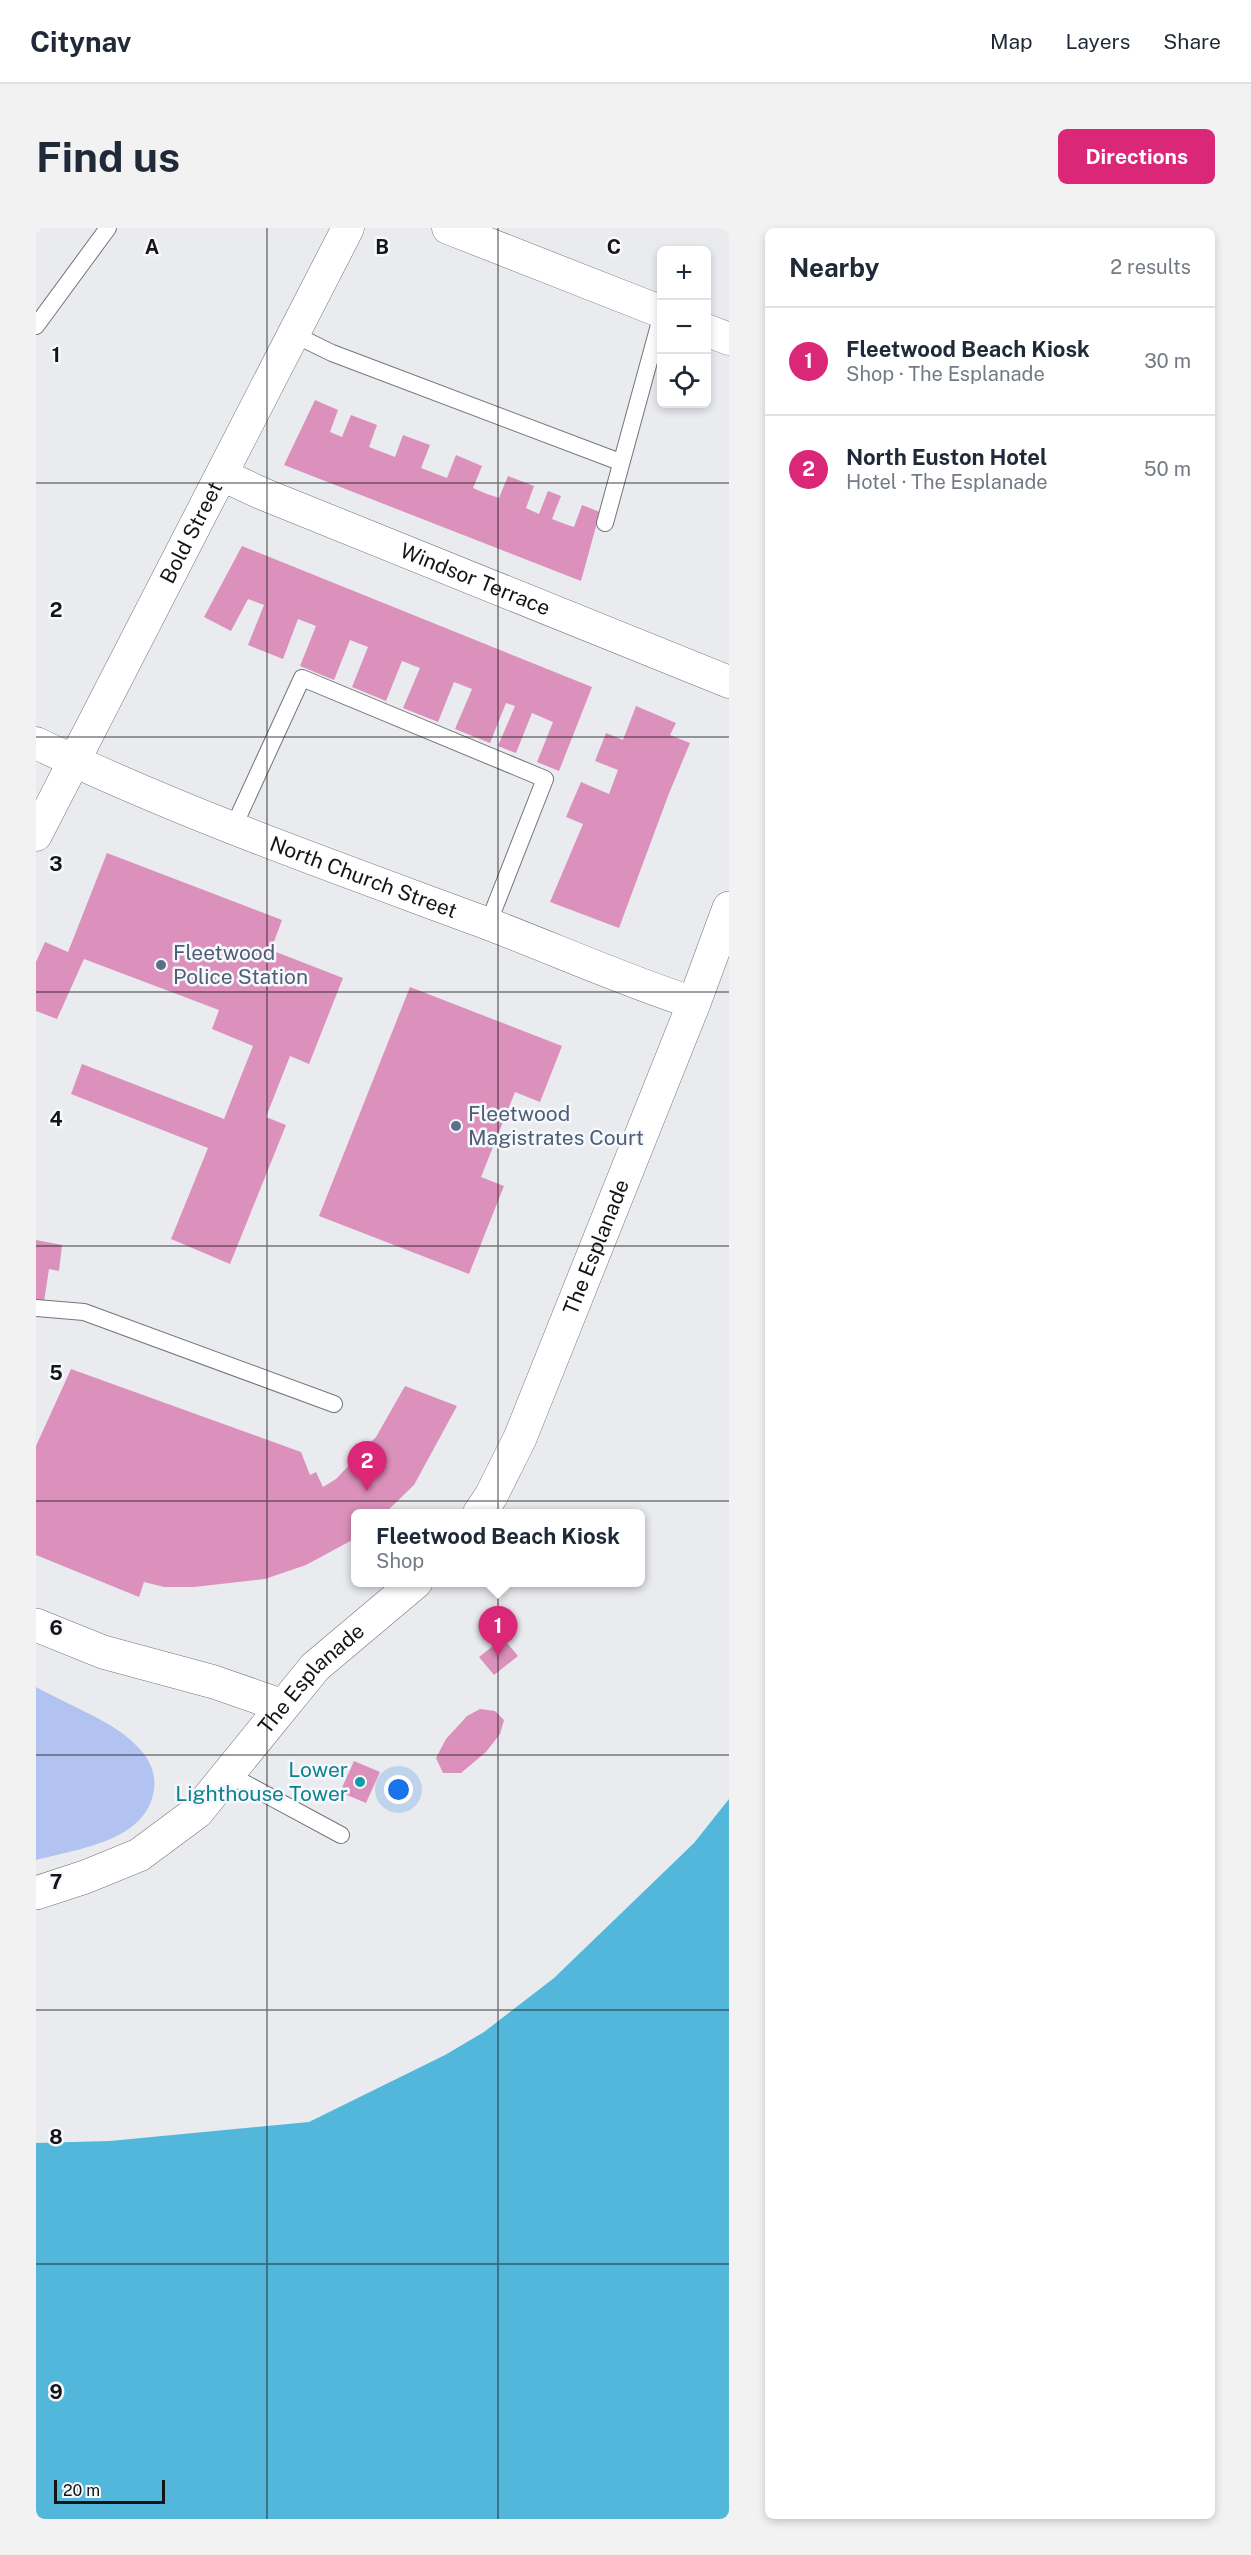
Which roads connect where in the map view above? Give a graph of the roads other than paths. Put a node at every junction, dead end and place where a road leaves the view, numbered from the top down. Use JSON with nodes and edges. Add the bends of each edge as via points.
{"nodes":[{"id":1,"x":108,"y":228,"type":"edge"},
{"id":2,"x":348,"y":228,"type":"edge"},
{"id":3,"x":448,"y":228,"type":"edge"},
{"id":4,"x":657,"y":311,"type":"edge"},
{"id":5,"x":36,"y":326,"type":"edge"},
{"id":6,"x":657,"y":331,"type":"edge"},
{"id":7,"x":711,"y":332,"type":"edge"},
{"id":8,"x":293,"y":334,"type":"junction"},
{"id":9,"x":729,"y":339,"type":"edge"},
{"id":10,"x":620,"y":462,"type":"junction"},
{"id":11,"x":222,"y":475,"type":"junction"},
{"id":12,"x":605,"y":523,"type":"dead end"},
{"id":13,"x":729,"y":682,"type":"edge"},
{"id":14,"x":36,"y":743,"type":"edge"},
{"id":15,"x":73,"y":761,"type":"junction"},
{"id":16,"x":233,"y":828,"type":"junction"},
{"id":17,"x":36,"y":835,"type":"edge"},
{"id":18,"x":729,"y":908,"type":"edge"},
{"id":19,"x":488,"y":924,"type":"junction"},
{"id":20,"x":694,"y":1003,"type":"junction"},
{"id":21,"x":36,"y":1308,"type":"edge"},
{"id":22,"x":334,"y":1404,"type":"dead end"},
{"id":23,"x":482,"y":1509,"type":"edge"},
{"id":24,"x":410,"y":1587,"type":"edge"},
{"id":25,"x":36,"y":1625,"type":"edge"},
{"id":26,"x":283,"y":1706,"type":"junction"},
{"id":27,"x":228,"y":1774,"type":"junction"},
{"id":28,"x":341,"y":1836,"type":"dead end"},
{"id":29,"x":36,"y":1893,"type":"edge"}],
"edges":[{"from":1,"to":5,"type":"lane"},
{"from":2,"to":8,"type":"street","name":"Bold Street"},
{"from":3,"to":4,"type":"street"},
{"from":6,"to":10,"type":"lane"},
{"from":7,"to":9,"type":"street"},
{"from":8,"to":10,"type":"lane","via":[[332,353]]},
{"from":8,"to":11,"type":"street","name":"Bold Street"},
{"from":10,"to":12,"type":"lane"},
{"from":11,"to":13,"type":"street","name":"Windsor Terrace"},
{"from":11,"to":15,"type":"street","name":"Bold Street"},
{"from":14,"to":15,"type":"street","name":"North Church Street"},
{"from":15,"to":16,"type":"street","name":"North Church Street"},
{"from":15,"to":17,"type":"street","name":"Bold Street"},
{"from":16,"to":19,"type":"street","name":"North Church Street"},
{"from":16,"to":19,"type":"lane","via":[[302,678],[545,779]]},
{"from":18,"to":20,"type":"street","name":"The Esplanade"},
{"from":19,"to":20,"type":"street","name":"North Church Street"},
{"from":20,"to":23,"type":"street","name":"The Esplanade","via":[[520,1438]]},
{"from":21,"to":22,"type":"lane","via":[[84,1312]]},
{"from":24,"to":26,"type":"street","name":"The Esplanade","via":[[315,1667]]},
{"from":25,"to":26,"type":"street","via":[[103,1652],[214,1682]]},
{"from":26,"to":27,"type":"street","name":"The Esplanade"},
{"from":27,"to":28,"type":"lane"},
{"from":27,"to":29,"type":"street","name":"The Esplanade","via":[[197,1812],[139,1855]]}]}
